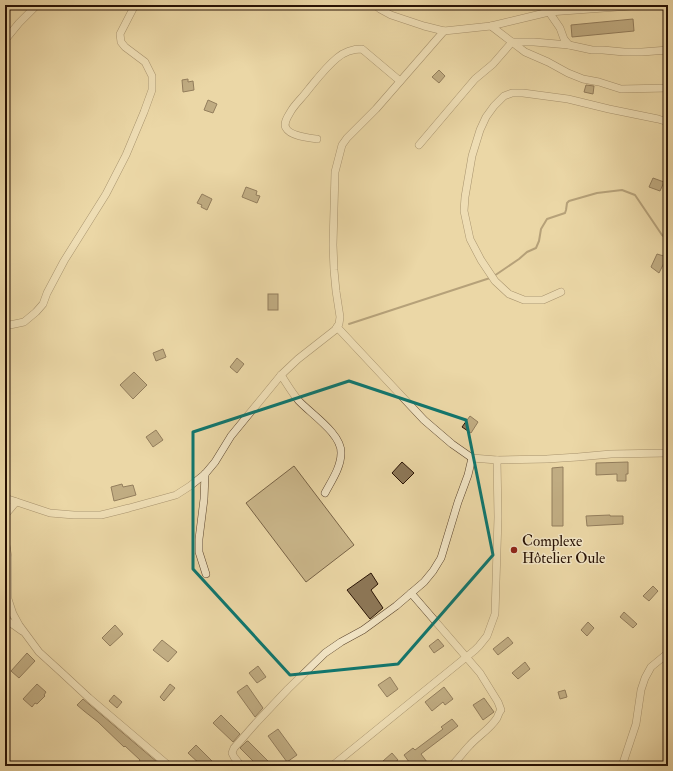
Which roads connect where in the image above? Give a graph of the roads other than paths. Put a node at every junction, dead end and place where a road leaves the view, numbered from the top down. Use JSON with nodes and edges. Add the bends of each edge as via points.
{"nodes":[{"id":1,"x":37,"y":5,"type":"edge"},
{"id":2,"x":135,"y":5,"type":"edge"},
{"id":3,"x":375,"y":5,"type":"edge"},
{"id":4,"x":645,"y":5,"type":"edge"},
{"id":5,"x":551,"y":8,"type":"edge"},
{"id":6,"x":491,"y":26,"type":"junction"},
{"id":7,"x":444,"y":30,"type":"junction"},
{"id":8,"x":5,"y":40,"type":"edge"},
{"id":9,"x":512,"y":42,"type":"junction"},
{"id":10,"x":569,"y":45,"type":"junction"},
{"id":11,"x":668,"y":50,"type":"edge"},
{"id":12,"x":400,"y":81,"type":"junction"},
{"id":13,"x":668,"y":88,"type":"edge"},
{"id":14,"x":668,"y":122,"type":"edge"},
{"id":15,"x":317,"y":139,"type":"dead end"},
{"id":16,"x":419,"y":145,"type":"dead end"},
{"id":17,"x":561,"y":292,"type":"dead end"},
{"id":18,"x":5,"y":326,"type":"edge"},
{"id":19,"x":338,"y":327,"type":"junction"},
{"id":20,"x":281,"y":375,"type":"junction"},
{"id":21,"x":668,"y":452,"type":"edge"},
{"id":22,"x":472,"y":458,"type":"junction"},
{"id":23,"x":497,"y":460,"type":"junction"},
{"id":24,"x":205,"y":474,"type":"junction"},
{"id":25,"x":325,"y":493,"type":"dead end"},
{"id":26,"x":5,"y":498,"type":"edge"},
{"id":27,"x":16,"y":502,"type":"junction"},
{"id":28,"x":5,"y":514,"type":"edge"},
{"id":29,"x":5,"y":539,"type":"edge"},
{"id":30,"x":206,"y":574,"type":"dead end"},
{"id":31,"x":411,"y":593,"type":"junction"},
{"id":32,"x":5,"y":620,"type":"edge"},
{"id":33,"x":27,"y":635,"type":"junction"},
{"id":34,"x":668,"y":653,"type":"edge"},
{"id":35,"x":466,"y":657,"type":"junction"},
{"id":36,"x":169,"y":766,"type":"edge"},
{"id":37,"x":241,"y":766,"type":"edge"},
{"id":38,"x":332,"y":766,"type":"edge"},
{"id":39,"x":451,"y":766,"type":"edge"},
{"id":40,"x":622,"y":766,"type":"edge"}],
"edges":[{"from":1,"to":8,"type":"street"},
{"from":2,"to":18,"type":"street","via":[[120,34],[121,42],[145,62],[152,76],[152,90],[144,112],[106,194],[64,261],[43,304],[24,322]]},
{"from":3,"to":7,"type":"street","via":[[391,15]]},
{"from":4,"to":5,"type":"street"},
{"from":5,"to":6,"type":"street"},
{"from":5,"to":10,"type":"street"},
{"from":6,"to":7,"type":"street"},
{"from":6,"to":9,"type":"street"},
{"from":7,"to":12,"type":"street"},
{"from":9,"to":10,"type":"street"},
{"from":9,"to":13,"type":"street","via":[[525,52],[583,79],[622,89]]},
{"from":9,"to":16,"type":"street","via":[[493,64],[475,79]]},
{"from":10,"to":11,"type":"street","via":[[592,50],[624,52]]},
{"from":12,"to":15,"type":"street","via":[[362,49],[354,49],[337,58],[291,111],[285,123],[290,132]]},
{"from":12,"to":19,"type":"street","via":[[347,138],[339,154],[335,172],[333,245],[340,317]]},
{"from":14,"to":17,"type":"street","via":[[568,99],[523,93],[504,96],[486,118],[472,156],[465,197],[464,211],[470,239],[495,281],[509,294],[524,300],[543,300]]},
{"from":19,"to":20,"type":"street"},
{"from":19,"to":22,"type":"street","via":[[424,420]]},
{"from":20,"to":24,"type":"street","via":[[231,436]]},
{"from":20,"to":25,"type":"street","via":[[299,400],[337,438],[341,451],[339,465]]},
{"from":21,"to":23,"type":"street"},
{"from":22,"to":23,"type":"street"},
{"from":22,"to":31,"type":"street","via":[[441,558],[424,582]]},
{"from":23,"to":35,"type":"street","via":[[496,614],[483,641]]},
{"from":24,"to":27,"type":"street","via":[[176,495],[101,515],[50,513]]},
{"from":24,"to":30,"type":"street","via":[[199,552]]},
{"from":26,"to":27,"type":"street"},
{"from":27,"to":28,"type":"street"},
{"from":29,"to":33,"type":"street","via":[[8,557],[8,599],[13,614]]},
{"from":31,"to":35,"type":"street"},
{"from":31,"to":37,"type":"street","via":[[363,630],[325,653],[288,689],[234,748],[232,753]]},
{"from":32,"to":33,"type":"street"},
{"from":33,"to":36,"type":"street","via":[[61,672]]},
{"from":34,"to":40,"type":"street","via":[[651,667],[645,678],[636,724]]},
{"from":35,"to":38,"type":"street"},
{"from":35,"to":39,"type":"street","via":[[480,673],[498,702],[500,710],[491,726]]}]}
